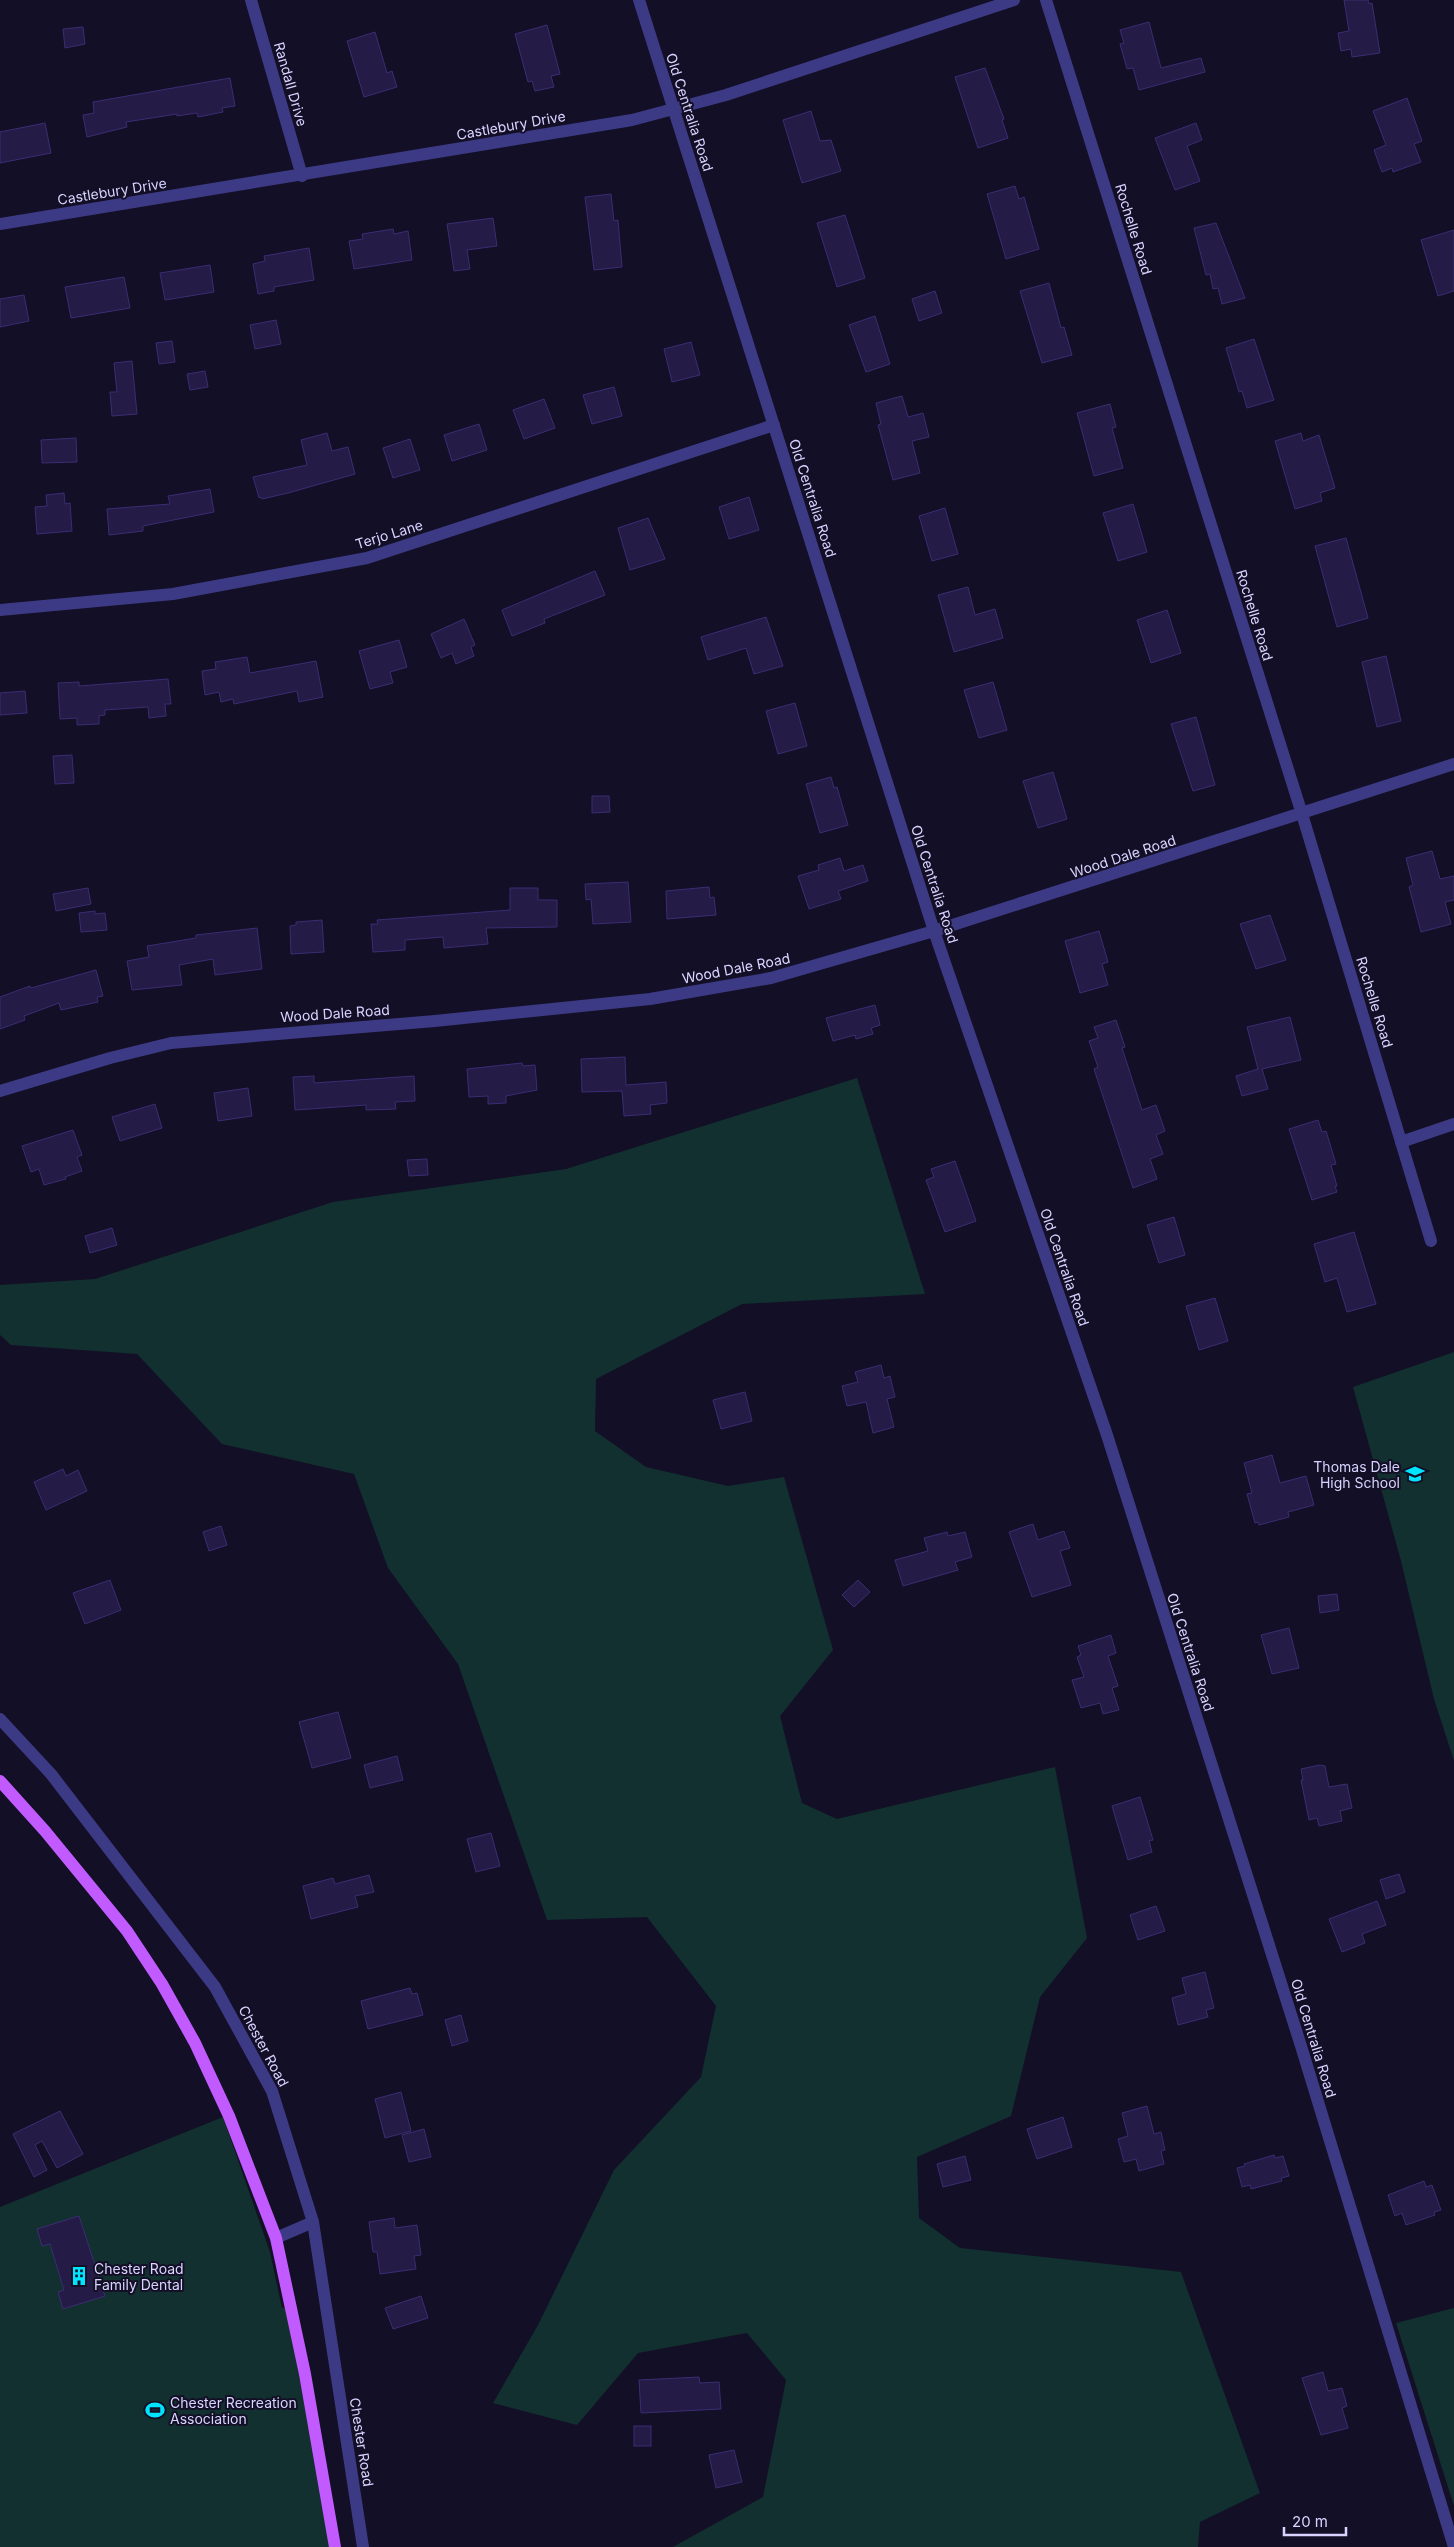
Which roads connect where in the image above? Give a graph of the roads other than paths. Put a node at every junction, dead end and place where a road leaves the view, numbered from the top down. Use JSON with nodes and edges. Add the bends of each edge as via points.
{"nodes":[{"id":1,"x":251,"y":0,"type":"edge"},
{"id":2,"x":639,"y":0,"type":"edge"},
{"id":3,"x":1014,"y":0,"type":"edge"},
{"id":4,"x":1046,"y":0,"type":"edge"},
{"id":5,"x":674,"y":109,"type":"junction"},
{"id":6,"x":302,"y":176,"type":"junction"},
{"id":7,"x":0,"y":224,"type":"edge"},
{"id":8,"x":774,"y":425,"type":"junction"},
{"id":9,"x":0,"y":610,"type":"edge"},
{"id":10,"x":1454,"y":764,"type":"edge"},
{"id":11,"x":1302,"y":814,"type":"junction"},
{"id":12,"x":934,"y":931,"type":"junction"},
{"id":13,"x":0,"y":1091,"type":"edge"},
{"id":14,"x":1454,"y":1124,"type":"edge"},
{"id":15,"x":1401,"y":1142,"type":"junction"},
{"id":16,"x":1431,"y":1241,"type":"dead end"},
{"id":17,"x":0,"y":1719,"type":"edge"},
{"id":18,"x":0,"y":1781,"type":"edge"},
{"id":19,"x":313,"y":2222,"type":"junction"},
{"id":20,"x":276,"y":2238,"type":"junction"},
{"id":21,"x":335,"y":2547,"type":"edge"},
{"id":22,"x":363,"y":2547,"type":"edge"},
{"id":23,"x":1454,"y":2547,"type":"edge"}],
"edges":[{"from":1,"to":6,"type":"street","name":"Randall Drive"},
{"from":2,"to":5,"type":"street","name":"Old Centralia Road"},
{"from":3,"to":5,"type":"street","name":"Castlebury Drive","via":[[726,95]]},
{"from":4,"to":11,"type":"street","name":"Rochelle Road"},
{"from":5,"to":6,"type":"street","name":"Castlebury Drive","via":[[632,120]]},
{"from":5,"to":8,"type":"street","name":"Old Centralia Road"},
{"from":6,"to":7,"type":"street","name":"Castlebury Drive"},
{"from":8,"to":9,"type":"street","name":"Terjo Lane","via":[[367,558],[173,594]]},
{"from":8,"to":12,"type":"street","name":"Old Centralia Road"},
{"from":10,"to":11,"type":"street","name":"Wood Dale Road"},
{"from":11,"to":12,"type":"street","name":"Wood Dale Road"},
{"from":11,"to":15,"type":"street","name":"Rochelle Road"},
{"from":12,"to":13,"type":"street","name":"Wood Dale Road","via":[[831,963],[711,990],[435,1021],[171,1043]]},
{"from":12,"to":23,"type":"street","name":"Old Centralia Road","via":[[1110,1444],[1301,2046]]},
{"from":14,"to":15,"type":"street"},
{"from":15,"to":16,"type":"street","name":"Rochelle Road"},
{"from":17,"to":19,"type":"street","name":"Chester Road","via":[[51,1774],[215,1988],[272,2091]]},
{"from":18,"to":20,"type":"main road","via":[[127,1932],[162,1984],[229,2116]]},
{"from":19,"to":20,"type":"street"},
{"from":19,"to":22,"type":"street","name":"Chester Road"},
{"from":20,"to":21,"type":"main road","via":[[305,2374]]}]}
